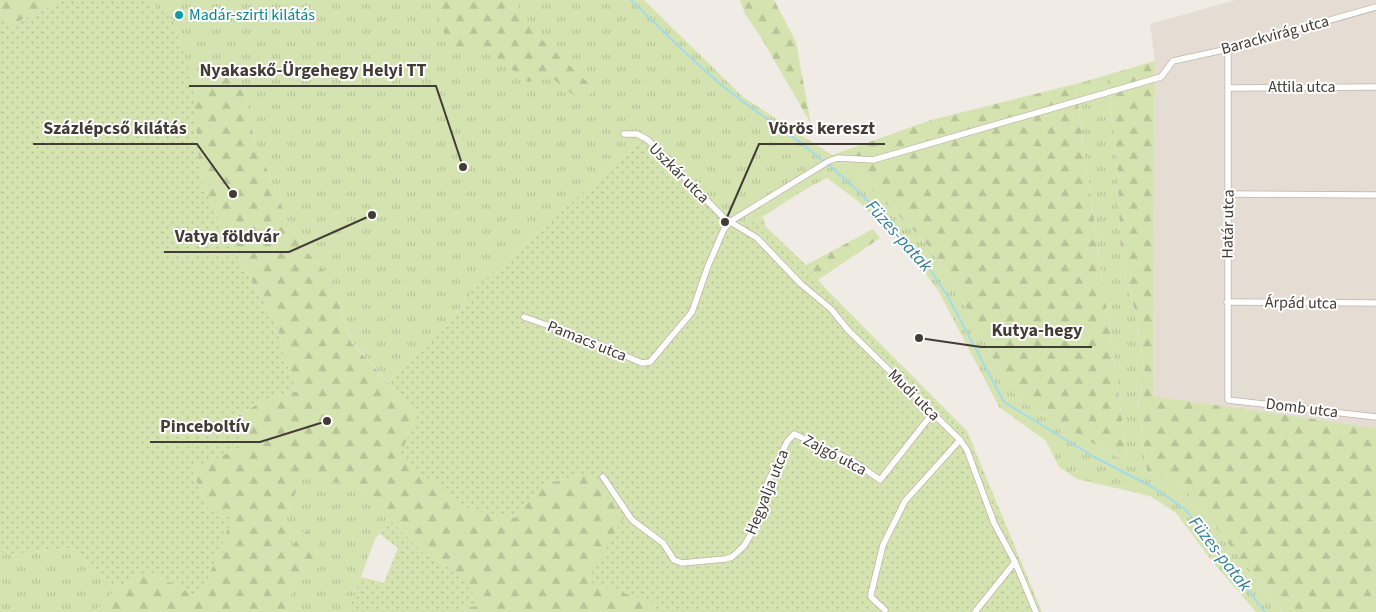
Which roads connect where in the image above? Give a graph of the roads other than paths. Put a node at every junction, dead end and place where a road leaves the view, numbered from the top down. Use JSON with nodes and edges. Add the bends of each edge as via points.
{"nodes":[{"id":1,"x":1376,"y":7,"type":"edge"},
{"id":2,"x":1228,"y":49,"type":"junction"},
{"id":3,"x":1376,"y":87,"type":"edge"},
{"id":4,"x":1229,"y":88,"type":"junction"},
{"id":5,"x":624,"y":134,"type":"dead end"},
{"id":6,"x":1229,"y":194,"type":"junction"},
{"id":7,"x":1376,"y":195,"type":"edge"},
{"id":8,"x":731,"y":221,"type":"junction"},
{"id":9,"x":1227,"y":302,"type":"junction"},
{"id":10,"x":1376,"y":303,"type":"edge"},
{"id":11,"x":524,"y":317,"type":"dead end"},
{"id":12,"x":1228,"y":400,"type":"joint"},
{"id":13,"x":932,"y":414,"type":"junction"},
{"id":14,"x":1376,"y":417,"type":"edge"},
{"id":15,"x":794,"y":434,"type":"joint"},
{"id":16,"x":960,"y":440,"type":"junction"},
{"id":17,"x":603,"y":476,"type":"dead end"},
{"id":18,"x":1015,"y":562,"type":"junction"},
{"id":19,"x":885,"y":610,"type":"dead end"},
{"id":20,"x":975,"y":612,"type":"edge"},
{"id":21,"x":1036,"y":612,"type":"edge"}],
"edges":[{"from":1,"to":2,"type":"street","name":"Barackvirág utca"},
{"from":2,"to":4,"type":"street","name":"Határ utca"},
{"from":2,"to":8,"type":"street","name":"Barackvirág utca","via":[[1173,61],[1161,77],[1104,95],[874,160],[838,158],[829,161]]},
{"from":3,"to":4,"type":"street","name":"Attila utca"},
{"from":4,"to":6,"type":"street","name":"Határ utca"},
{"from":5,"to":8,"type":"street","name":"Uszkár utca","via":[[637,134],[648,140]]},
{"from":6,"to":7,"type":"street"},
{"from":6,"to":9,"type":"street","name":"Határ utca"},
{"from":8,"to":11,"type":"street","name":"Pamacs utca","via":[[724,229],[708,266],[692,312],[650,362],[642,363]]},
{"from":8,"to":13,"type":"street","name":"Mudi utca","via":[[757,238],[801,284],[831,309]]},
{"from":9,"to":10,"type":"street","name":"Árpád utca"},
{"from":9,"to":12,"type":"street","name":"Határ utca"},
{"from":12,"to":14,"type":"street","name":"Domb utca"},
{"from":13,"to":15,"type":"street","name":"Zajgó utca","via":[[880,480],[853,461]]},
{"from":13,"to":16,"type":"street","name":"Mudi utca"},
{"from":15,"to":17,"type":"street","name":"Hegyalja utca","via":[[767,484],[758,524],[744,546],[725,560],[682,563],[674,560],[662,543],[632,520]]},
{"from":16,"to":18,"type":"street","name":"Mudi utca","via":[[967,450],[994,522]]},
{"from":16,"to":19,"type":"street","via":[[911,492],[883,545],[871,597]]},
{"from":18,"to":20,"type":"street"},
{"from":18,"to":21,"type":"street","name":"Mudi utca"}]}
